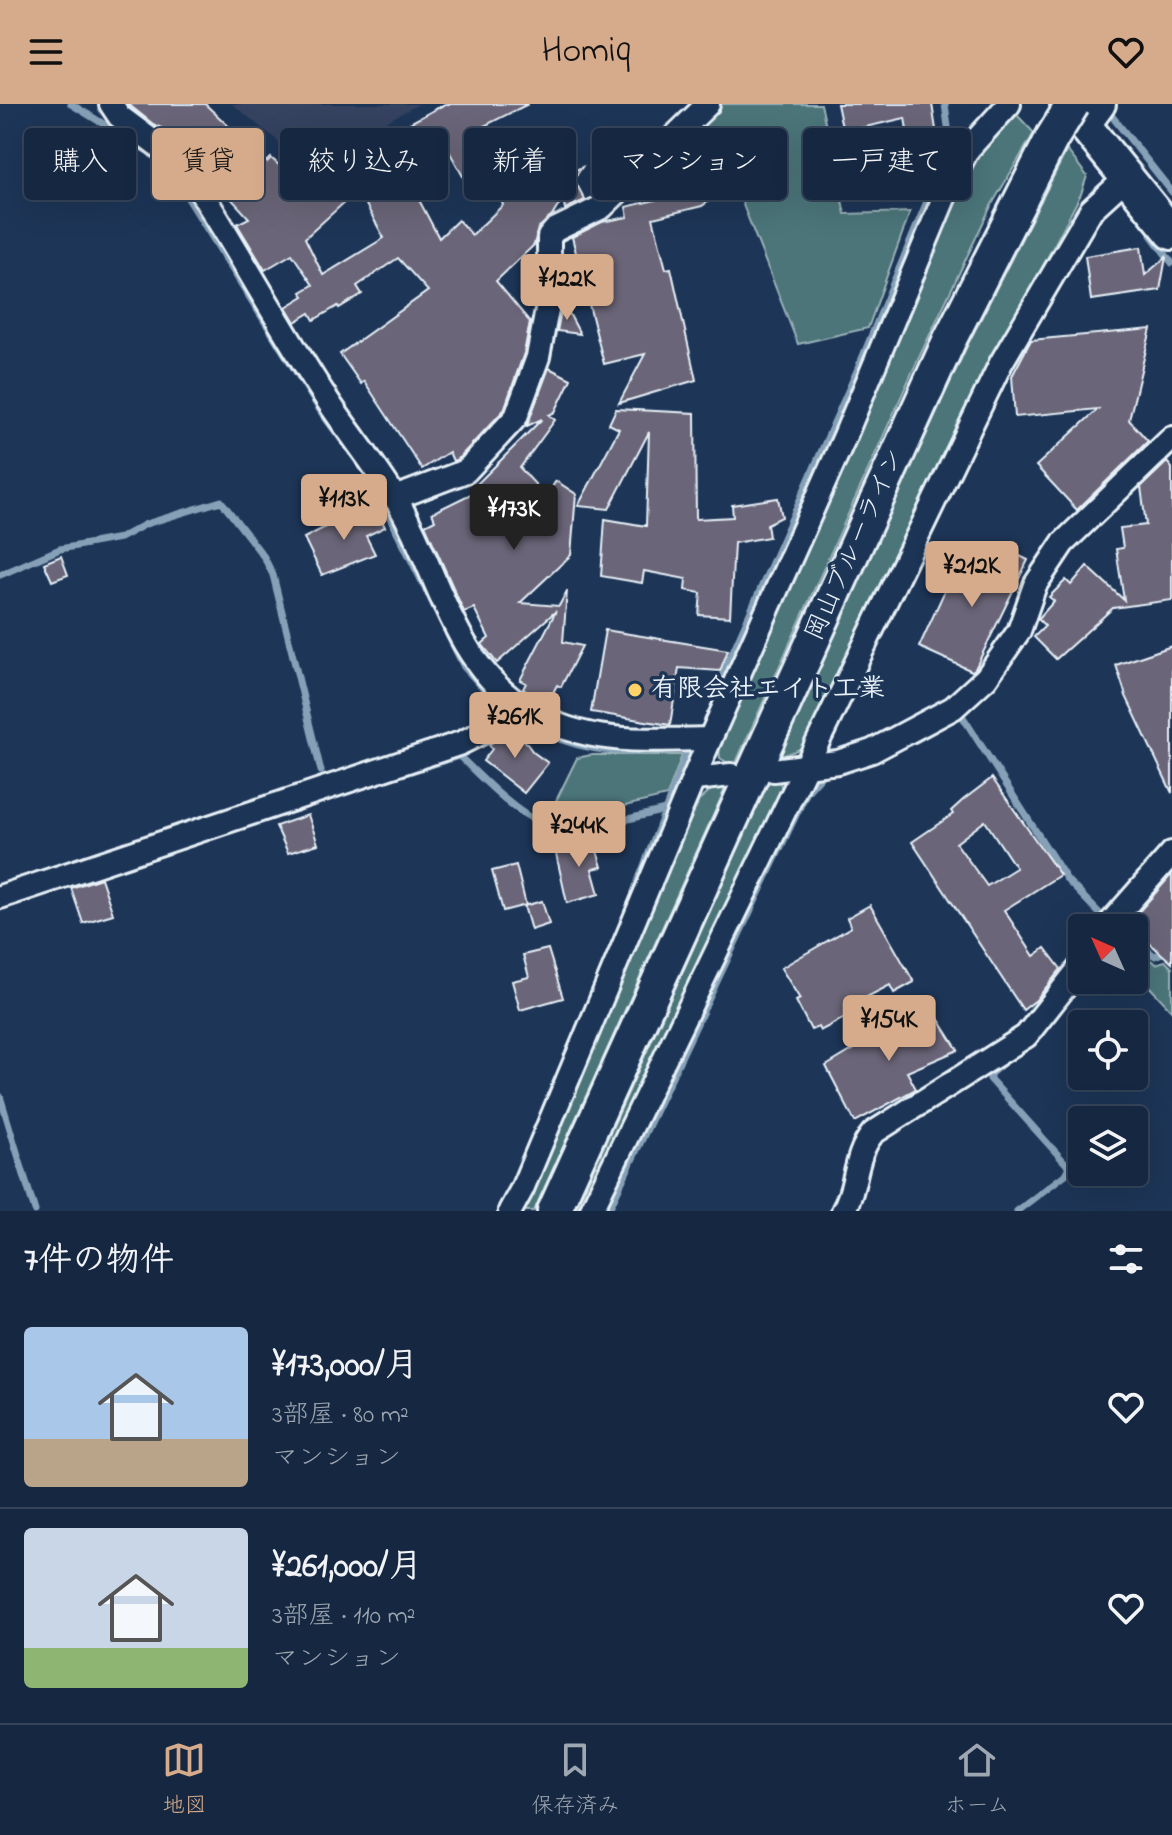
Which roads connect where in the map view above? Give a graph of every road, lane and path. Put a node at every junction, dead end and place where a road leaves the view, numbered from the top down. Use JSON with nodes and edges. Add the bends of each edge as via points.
{"nodes":[{"id":1,"x":111,"y":104,"type":"edge"},
{"id":2,"x":708,"y":104,"type":"edge"},
{"id":3,"x":1009,"y":104,"type":"edge"},
{"id":4,"x":1082,"y":109,"type":"edge"},
{"id":5,"x":1126,"y":178,"type":"junction"},
{"id":6,"x":1172,"y":233,"type":"edge"},
{"id":7,"x":1172,"y":438,"type":"edge"},
{"id":8,"x":395,"y":498,"type":"junction"},
{"id":9,"x":516,"y":702,"type":"junction"},
{"id":10,"x":710,"y":739,"type":"junction"},
{"id":11,"x":807,"y":766,"type":"junction"},
{"id":12,"x":773,"y":770,"type":"dead end"},
{"id":13,"x":731,"y":775,"type":"dead end"},
{"id":14,"x":695,"y":779,"type":"junction"},
{"id":15,"x":1172,"y":853,"type":"edge"},
{"id":16,"x":0,"y":897,"type":"edge"},
{"id":17,"x":1118,"y":914,"type":"edge"},
{"id":18,"x":1068,"y":983,"type":"edge"},
{"id":19,"x":510,"y":1211,"type":"edge"},
{"id":20,"x":554,"y":1211,"type":"edge"},
{"id":21,"x":591,"y":1211,"type":"edge"},
{"id":22,"x":843,"y":1211,"type":"edge"}],
"edges":[{"from":1,"to":8,"type":"street","via":[[192,178],[329,403]]},
{"from":2,"to":8,"type":"street","via":[[602,207],[549,237],[549,299],[538,357],[516,417],[466,471]]},
{"from":3,"to":10,"type":"street","via":[[968,149],[951,181]]},
{"from":4,"to":5,"type":"main road"},
{"from":4,"to":20,"type":"main road","name":"岡山ブルーライン","bridge":true,"via":[[1052,138],[955,328]]},
{"from":5,"to":6,"type":"main road"},
{"from":5,"to":11,"type":"street","via":[[1091,210],[1001,363]]},
{"from":7,"to":11,"type":"street","via":[[1063,543],[1035,585],[1019,631],[986,678],[953,708],[872,751]]},
{"from":8,"to":9,"type":"street","via":[[469,648]]},
{"from":9,"to":10,"type":"street","via":[[600,739]]},
{"from":9,"to":16,"type":"street","via":[[491,728],[461,743]]},
{"from":10,"to":14,"type":"street"},
{"from":11,"to":12,"type":"street"},
{"from":11,"to":21,"type":"street"},
{"from":13,"to":14,"type":"street"},
{"from":14,"to":19,"type":"street"},
{"from":15,"to":17,"type":"street"},
{"from":18,"to":22,"type":"street","via":[[1026,1036],[873,1133],[858,1156]]}]}
